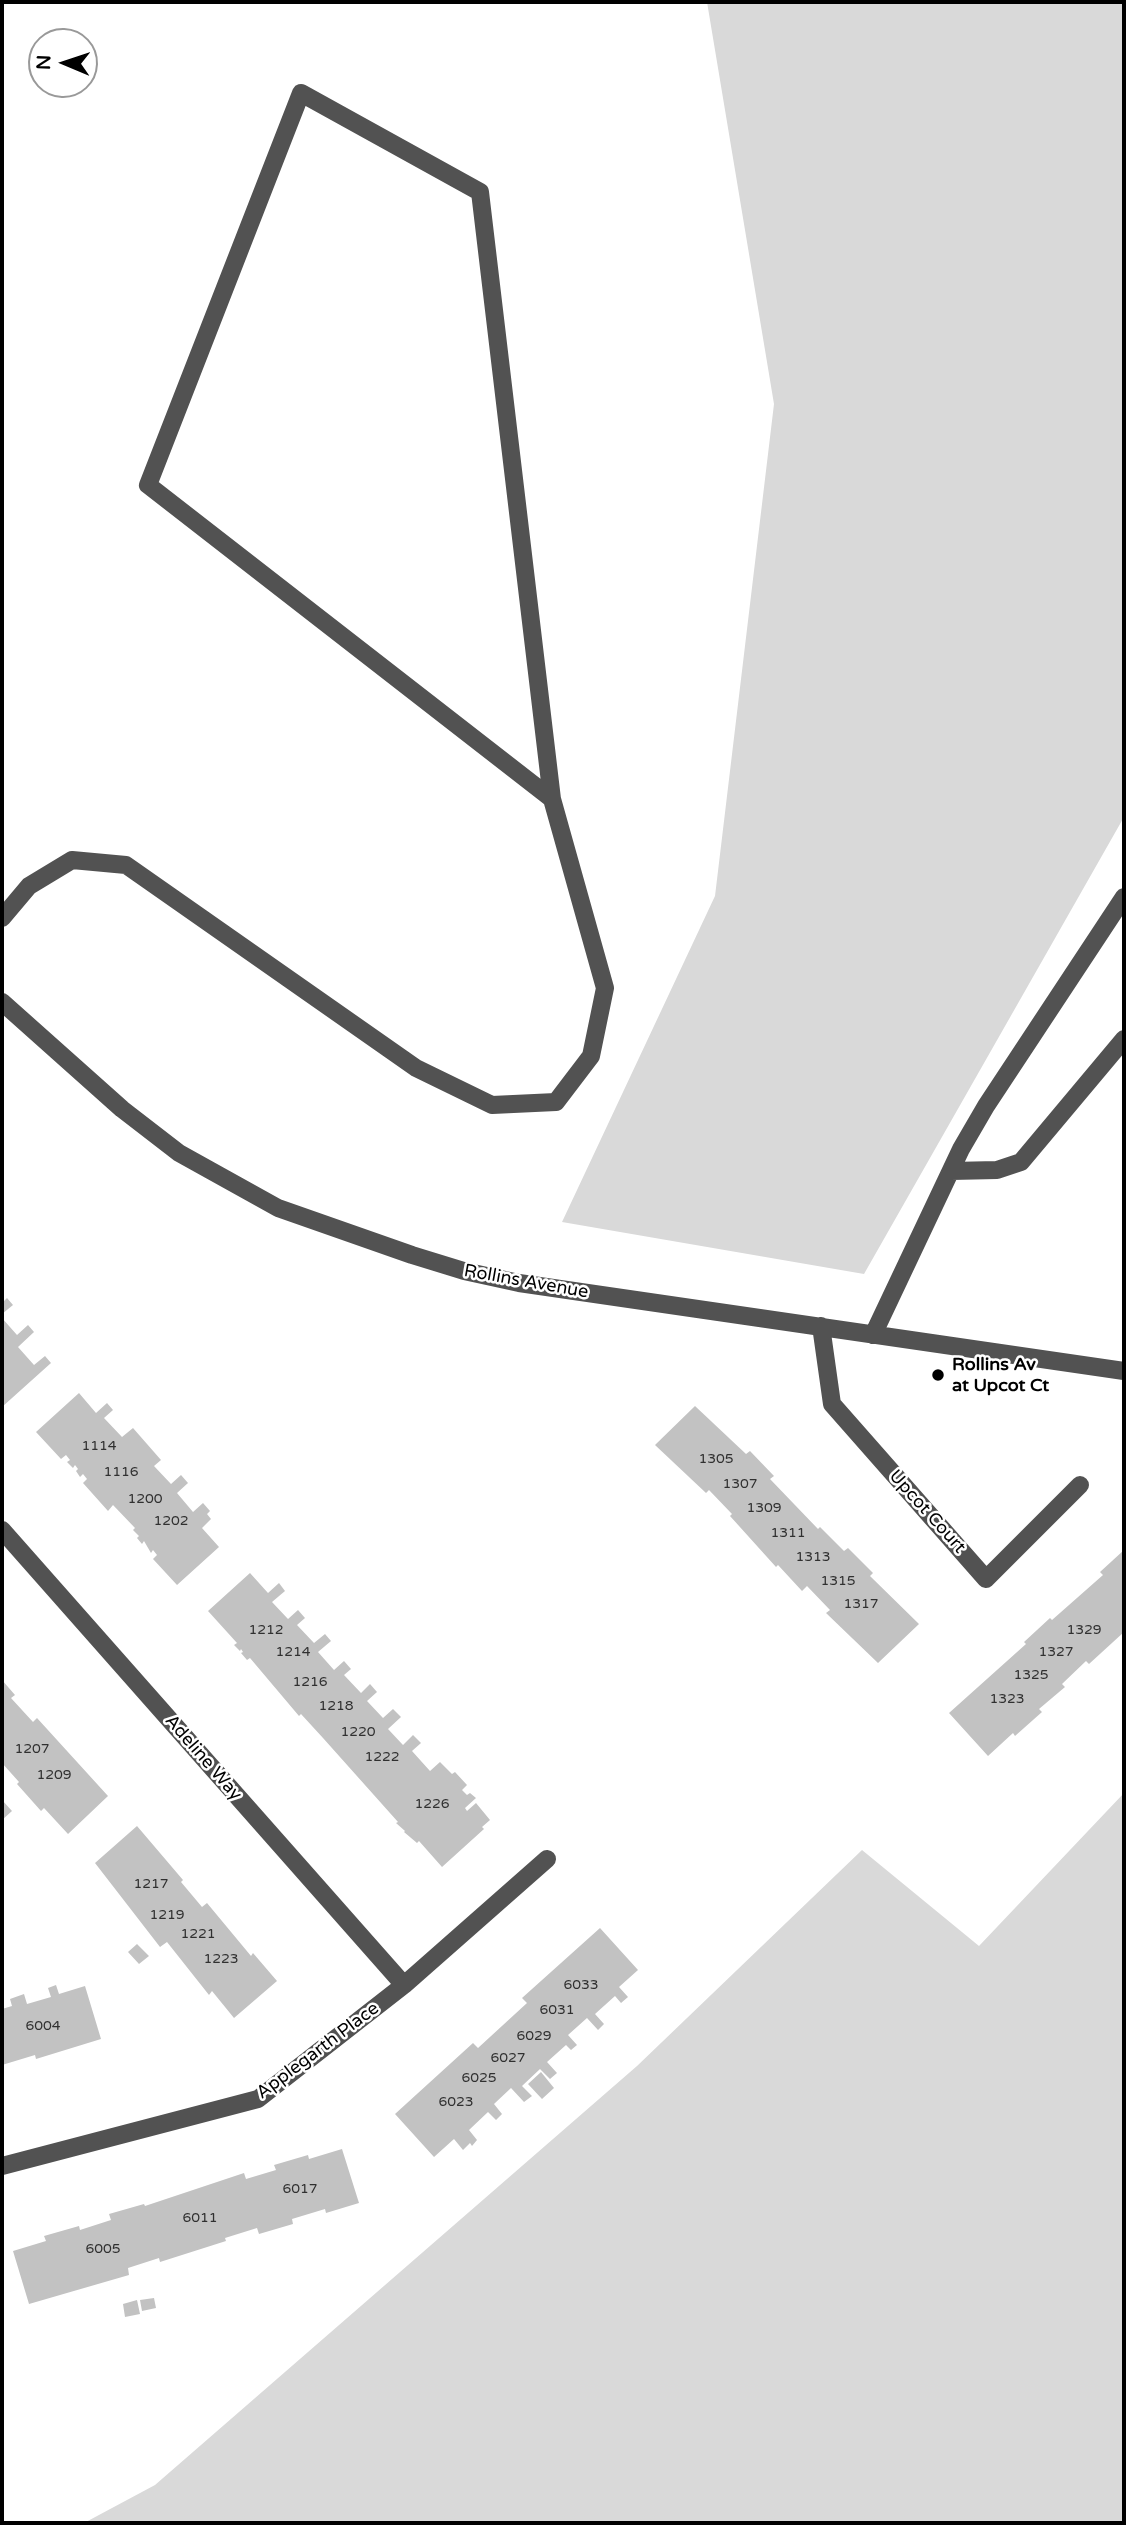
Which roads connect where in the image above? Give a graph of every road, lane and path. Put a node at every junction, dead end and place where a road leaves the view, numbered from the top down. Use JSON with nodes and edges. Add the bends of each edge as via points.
{"nodes":[{"id":1,"x":552,"y":799,"type":"junction"},
{"id":2,"x":1124,"y":897,"type":"edge"},
{"id":3,"x":2,"y":918,"type":"edge"},
{"id":4,"x":2,"y":1002,"type":"edge"},
{"id":5,"x":1124,"y":1039,"type":"edge"},
{"id":6,"x":951,"y":1171,"type":"junction"},
{"id":7,"x":821,"y":1326,"type":"junction"},
{"id":8,"x":873,"y":1335,"type":"junction"},
{"id":9,"x":1124,"y":1370,"type":"edge"},
{"id":10,"x":1080,"y":1485,"type":"dead end"},
{"id":11,"x":2,"y":1530,"type":"edge"},
{"id":12,"x":547,"y":1859,"type":"dead end"},
{"id":13,"x":404,"y":1985,"type":"junction"},
{"id":14,"x":2,"y":2166,"type":"edge"}],
"edges":[{"from":1,"to":1,"type":"street","via":[[148,485],[301,93],[480,192]]},
{"from":1,"to":3,"type":"street","via":[[605,988],[591,1056],[556,1102],[492,1105],[416,1068],[126,865],[72,860],[29,886]]},
{"from":2,"to":6,"type":"street","via":[[986,1106]]},
{"from":4,"to":7,"type":"street","name":"Rollins Avenue","via":[[122,1109],[179,1153],[278,1208],[464,1271]]},
{"from":5,"to":6,"type":"street","via":[[1021,1162],[997,1170]]},
{"from":6,"to":8,"type":"street"},
{"from":7,"to":8,"type":"street","name":"Rollins Avenue"},
{"from":7,"to":10,"type":"street","name":"Upcot Court","via":[[832,1404],[986,1579]]},
{"from":8,"to":9,"type":"street","name":"Rollins Avenue"},
{"from":11,"to":13,"type":"street","name":"Adeline Way"},
{"from":12,"to":13,"type":"street","name":"Applegarth Place"},
{"from":13,"to":14,"type":"street","name":"Applegarth Place","via":[[258,2099]]}]}
